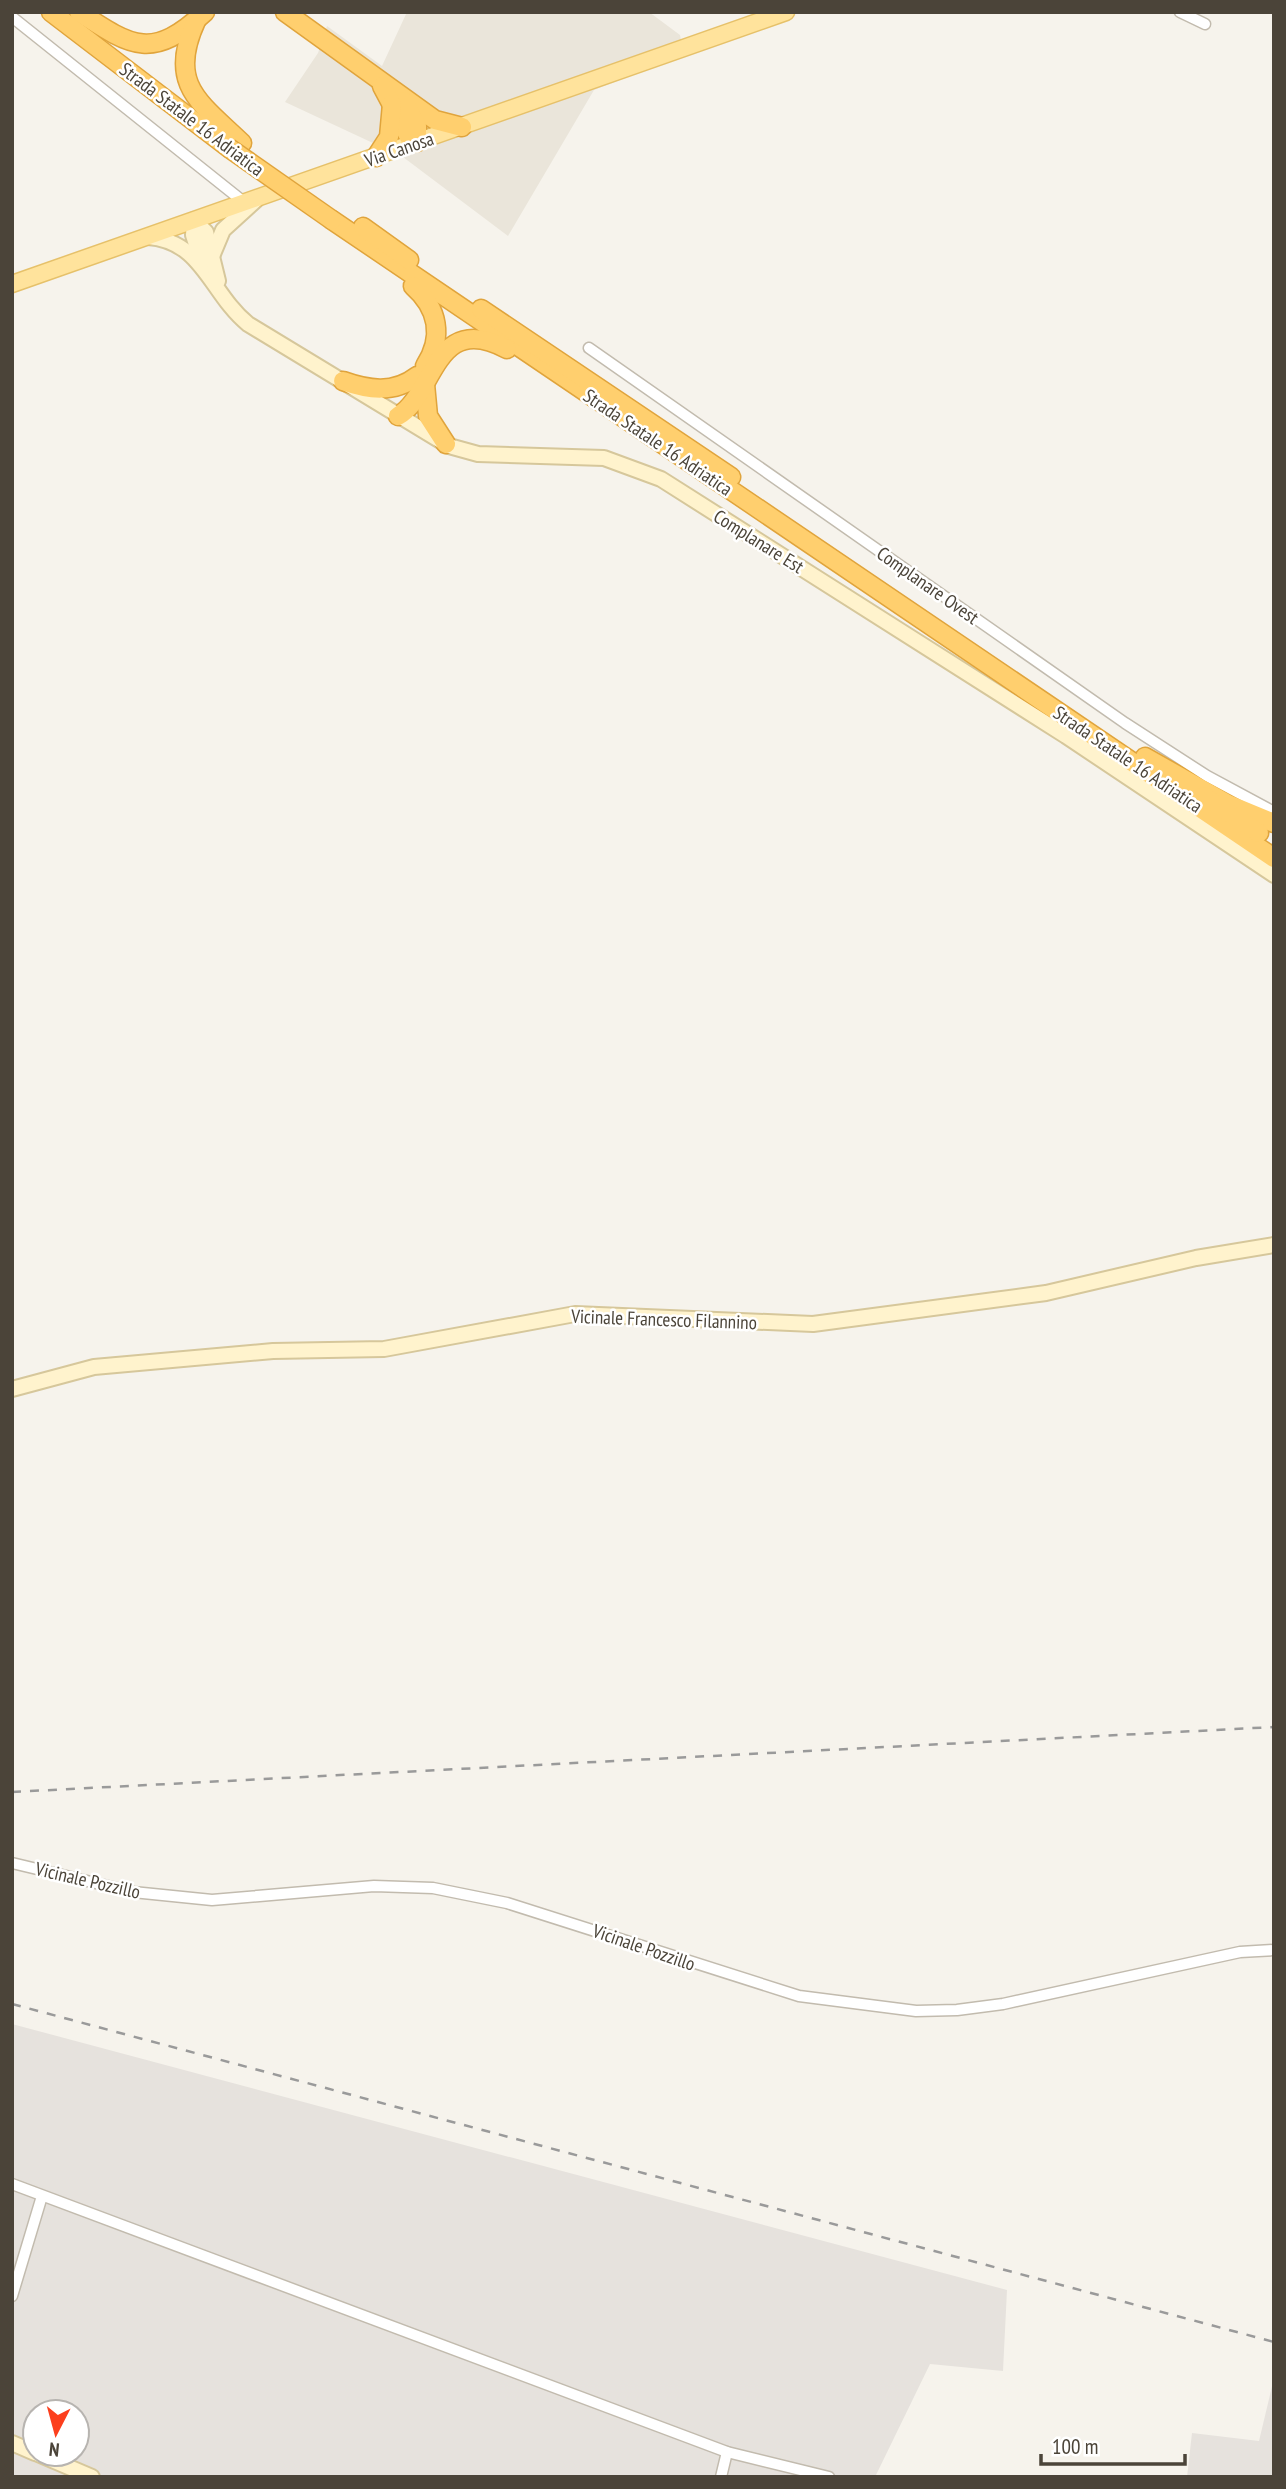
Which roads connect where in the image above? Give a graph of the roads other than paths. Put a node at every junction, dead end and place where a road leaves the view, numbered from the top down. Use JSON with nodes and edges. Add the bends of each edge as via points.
{"nodes":[{"id":1,"x":51,"y":12,"type":"edge"},
{"id":2,"x":71,"y":12,"type":"edge"},
{"id":3,"x":79,"y":12,"type":"edge"},
{"id":4,"x":285,"y":12,"type":"edge"},
{"id":5,"x":786,"y":12,"type":"edge"},
{"id":6,"x":1180,"y":12,"type":"edge"},
{"id":7,"x":12,"y":17,"type":"edge"},
{"id":8,"x":200,"y":17,"type":"edge"},
{"id":9,"x":1205,"y":24,"type":"dead end"},
{"id":10,"x":396,"y":100,"type":"junction"},
{"id":11,"x":462,"y":127,"type":"junction"},
{"id":12,"x":417,"y":142,"type":"junction"},
{"id":13,"x":235,"y":146,"type":"junction"},
{"id":14,"x":376,"y":157,"type":"junction"},
{"id":15,"x":252,"y":200,"type":"junction"},
{"id":16,"x":338,"y":217,"type":"junction"},
{"id":17,"x":194,"y":220,"type":"junction"},
{"id":18,"x":148,"y":237,"type":"junction"},
{"id":19,"x":363,"y":242,"type":"junction"},
{"id":20,"x":208,"y":260,"type":"junction"},
{"id":21,"x":12,"y":284,"type":"edge"},
{"id":22,"x":589,"y":348,"type":"dead end"},
{"id":23,"x":421,"y":379,"type":"junction"},
{"id":24,"x":343,"y":381,"type":"junction"},
{"id":25,"x":610,"y":410,"type":"junction"},
{"id":26,"x":398,"y":416,"type":"junction"},
{"id":27,"x":446,"y":444,"type":"junction"},
{"id":28,"x":847,"y":563,"type":"junction"},
{"id":29,"x":1145,"y":757,"type":"junction"},
{"id":30,"x":1274,"y":812,"type":"edge"},
{"id":31,"x":1274,"y":823,"type":"edge"},
{"id":32,"x":1274,"y":843,"type":"edge"},
{"id":33,"x":1274,"y":858,"type":"edge"},
{"id":34,"x":1274,"y":875,"type":"edge"},
{"id":35,"x":1274,"y":1245,"type":"edge"},
{"id":36,"x":12,"y":1389,"type":"edge"},
{"id":37,"x":12,"y":1863,"type":"edge"},
{"id":38,"x":1274,"y":1950,"type":"edge"},
{"id":39,"x":12,"y":2184,"type":"edge"},
{"id":40,"x":42,"y":2196,"type":"junction"},
{"id":41,"x":12,"y":2297,"type":"edge"},
{"id":42,"x":727,"y":2452,"type":"junction"},
{"id":43,"x":71,"y":2468,"type":"edge"},
{"id":44,"x":92,"y":2477,"type":"edge"},
{"id":45,"x":721,"y":2477,"type":"edge"},
{"id":46,"x":829,"y":2477,"type":"edge"}],
"edges":[{"from":1,"to":13,"type":"highway","name":"Strada Statale 16 Adriatica"},
{"from":2,"to":13,"type":"highway","name":"Strada Statale 16 Adriatica"},
{"from":3,"to":8,"type":"highway","via":[[121,40],[140,45],[165,41]]},
{"from":4,"to":10,"type":"highway","via":[[381,83]]},
{"from":5,"to":11,"type":"main road","name":"Via Canosa"},
{"from":6,"to":9,"type":"street"},
{"from":7,"to":15,"type":"street"},
{"from":8,"to":13,"type":"highway","via":[[184,51],[186,81]]},
{"from":10,"to":11,"type":"highway","via":[[435,120]]},
{"from":10,"to":12,"type":"highway","via":[[417,124]]},
{"from":10,"to":14,"type":"highway","via":[[389,137]]},
{"from":11,"to":12,"type":"main road","name":"Via Canosa"},
{"from":12,"to":14,"type":"main road","name":"Via Canosa"},
{"from":13,"to":16,"type":"highway","name":"Strada Statale 16 Adriatica"},
{"from":14,"to":15,"type":"main road","name":"Via Canosa"},
{"from":15,"to":17,"type":"main road","name":"Via Canosa"},
{"from":15,"to":20,"type":"street","via":[[223,230]]},
{"from":16,"to":19,"type":"highway","name":"Strada Statale 16 Adriatica"},
{"from":16,"to":28,"type":"highway","name":"Strada Statale 16 Adriatica"},
{"from":17,"to":18,"type":"main road","name":"Via Canosa"},
{"from":17,"to":20,"type":"street","name":"Complanare Est","via":[[204,228]]},
{"from":18,"to":20,"type":"street","name":"Complanare Est","via":[[178,244]]},
{"from":18,"to":21,"type":"main road","name":"Via Canosa"},
{"from":19,"to":23,"type":"highway","via":[[432,307],[435,345]]},
{"from":19,"to":25,"type":"highway","name":"Strada Statale 16 Adriatica"},
{"from":20,"to":24,"type":"street","name":"Complanare Est","via":[[219,290],[248,324]]},
{"from":22,"to":30,"type":"street","name":"Complanare Ovest","via":[[1125,723]]},
{"from":23,"to":24,"type":"highway","via":[[389,388]]},
{"from":23,"to":25,"type":"highway","via":[[449,349],[468,342],[488,342]]},
{"from":23,"to":26,"type":"highway","via":[[410,408]]},
{"from":23,"to":27,"type":"highway","via":[[428,416]]},
{"from":24,"to":26,"type":"street","name":"Complanare Est"},
{"from":25,"to":28,"type":"highway","name":"Strada Statale 16 Adriatica"},
{"from":26,"to":27,"type":"street","name":"Complanare Est"},
{"from":27,"to":34,"type":"street","name":"Complanare Est","via":[[478,454],[596,457],[656,476],[1066,736]]},
{"from":28,"to":29,"type":"highway","name":"Strada Statale 16 Adriatica"},
{"from":28,"to":33,"type":"highway","name":"Strada Statale 16 Adriatica"},
{"from":29,"to":31,"type":"highway"},
{"from":29,"to":32,"type":"highway","name":"Strada Statale 16 Adriatica"},
{"from":35,"to":36,"type":"street","name":"Vicinale Francesco Filannino","via":[[1046,1293],[813,1324],[575,1314],[383,1349],[273,1351],[94,1367]]},
{"from":37,"to":38,"type":"street","name":"Vicinale Pozzillo","via":[[173,1898],[244,1899],[374,1886],[433,1888],[507,1903],[799,1996],[916,2011],[1003,2004],[1240,1952]]},
{"from":39,"to":40,"type":"street"},
{"from":40,"to":41,"type":"street"},
{"from":40,"to":42,"type":"street"},
{"from":42,"to":45,"type":"street"},
{"from":42,"to":46,"type":"street"},
{"from":43,"to":44,"type":"street"}]}
